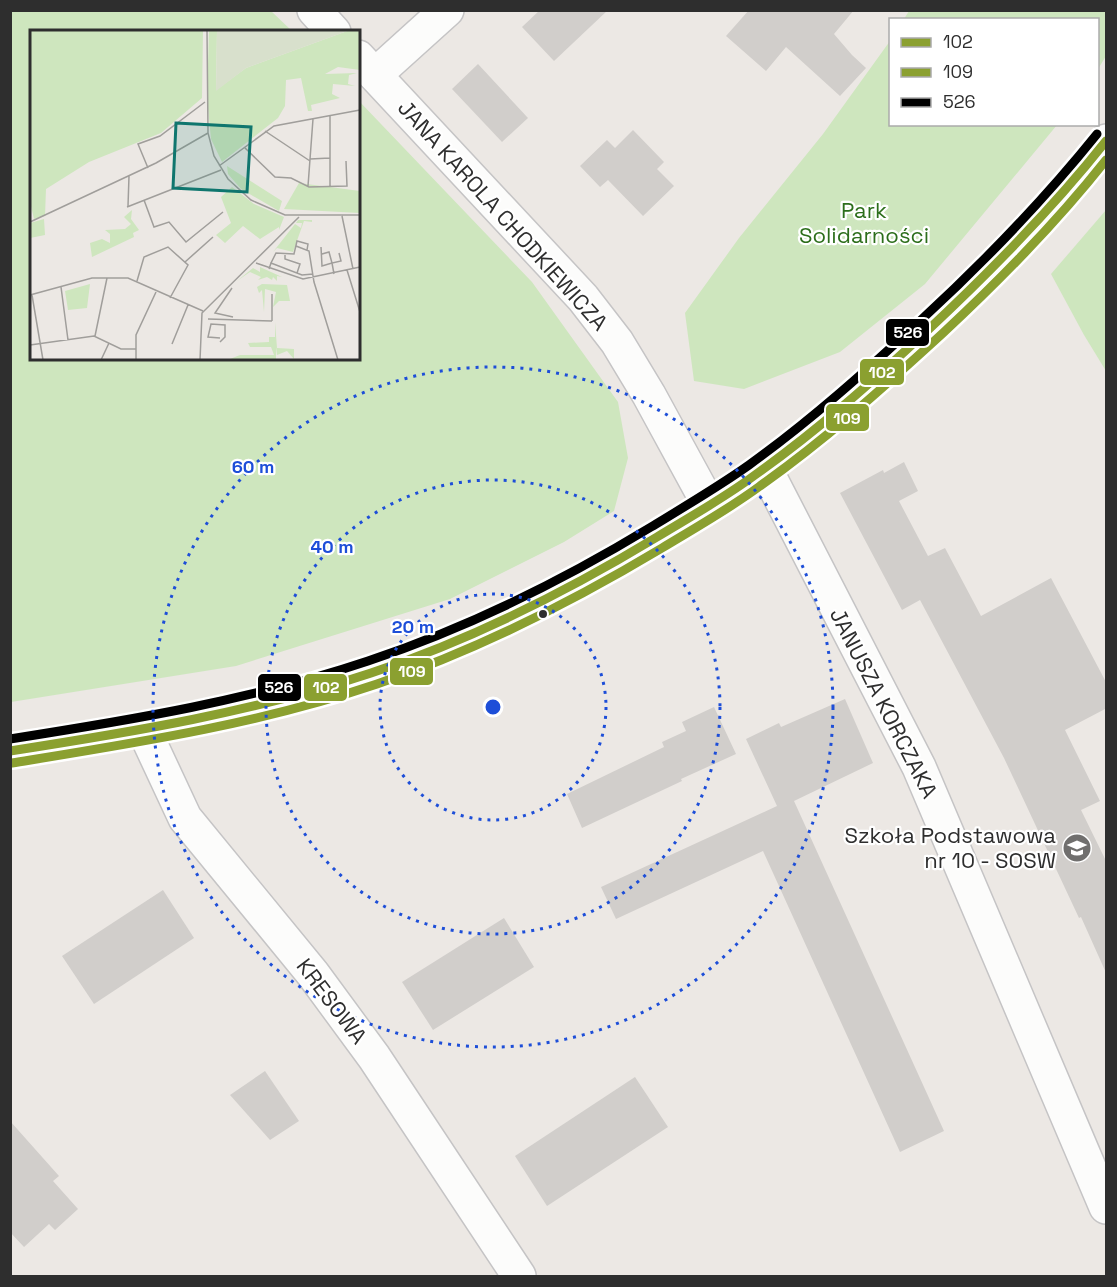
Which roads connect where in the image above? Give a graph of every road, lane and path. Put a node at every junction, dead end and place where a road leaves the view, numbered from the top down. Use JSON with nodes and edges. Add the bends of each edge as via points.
{"nodes":[{"id":1,"x":314,"y":10,"type":"edge"},
{"id":2,"x":447,"y":10,"type":"edge"},
{"id":3,"x":332,"y":30,"type":"edge"},
{"id":4,"x":367,"y":66,"type":"edge"},
{"id":5,"x":1107,"y":141,"type":"edge"},
{"id":6,"x":765,"y":468,"type":"junction"},
{"id":7,"x":709,"y":505,"type":"junction"},
{"id":8,"x":143,"y":728,"type":"junction"},
{"id":9,"x":10,"y":751,"type":"edge"},
{"id":10,"x":1107,"y":1207,"type":"edge"},
{"id":11,"x":519,"y":1276,"type":"edge"}],
"edges":[{"from":1,"to":3,"type":"street"},
{"from":2,"to":4,"type":"street"},
{"from":4,"to":7,"type":"street","name":"JANA KAROLA CHODKIEWICZA","via":[[583,298],[627,360]]},
{"from":5,"to":6,"type":"street","via":[[982,280],[848,402]]},
{"from":6,"to":7,"type":"street"},
{"from":6,"to":10,"type":"street","name":"JANUSZA KORCZAKA","via":[[919,767]]},
{"from":7,"to":8,"type":"street","via":[[541,602],[430,651],[312,690]]},
{"from":8,"to":9,"type":"street"},
{"from":8,"to":11,"type":"street","name":"KRESOWA","via":[[185,818],[313,974],[374,1057]]}]}
